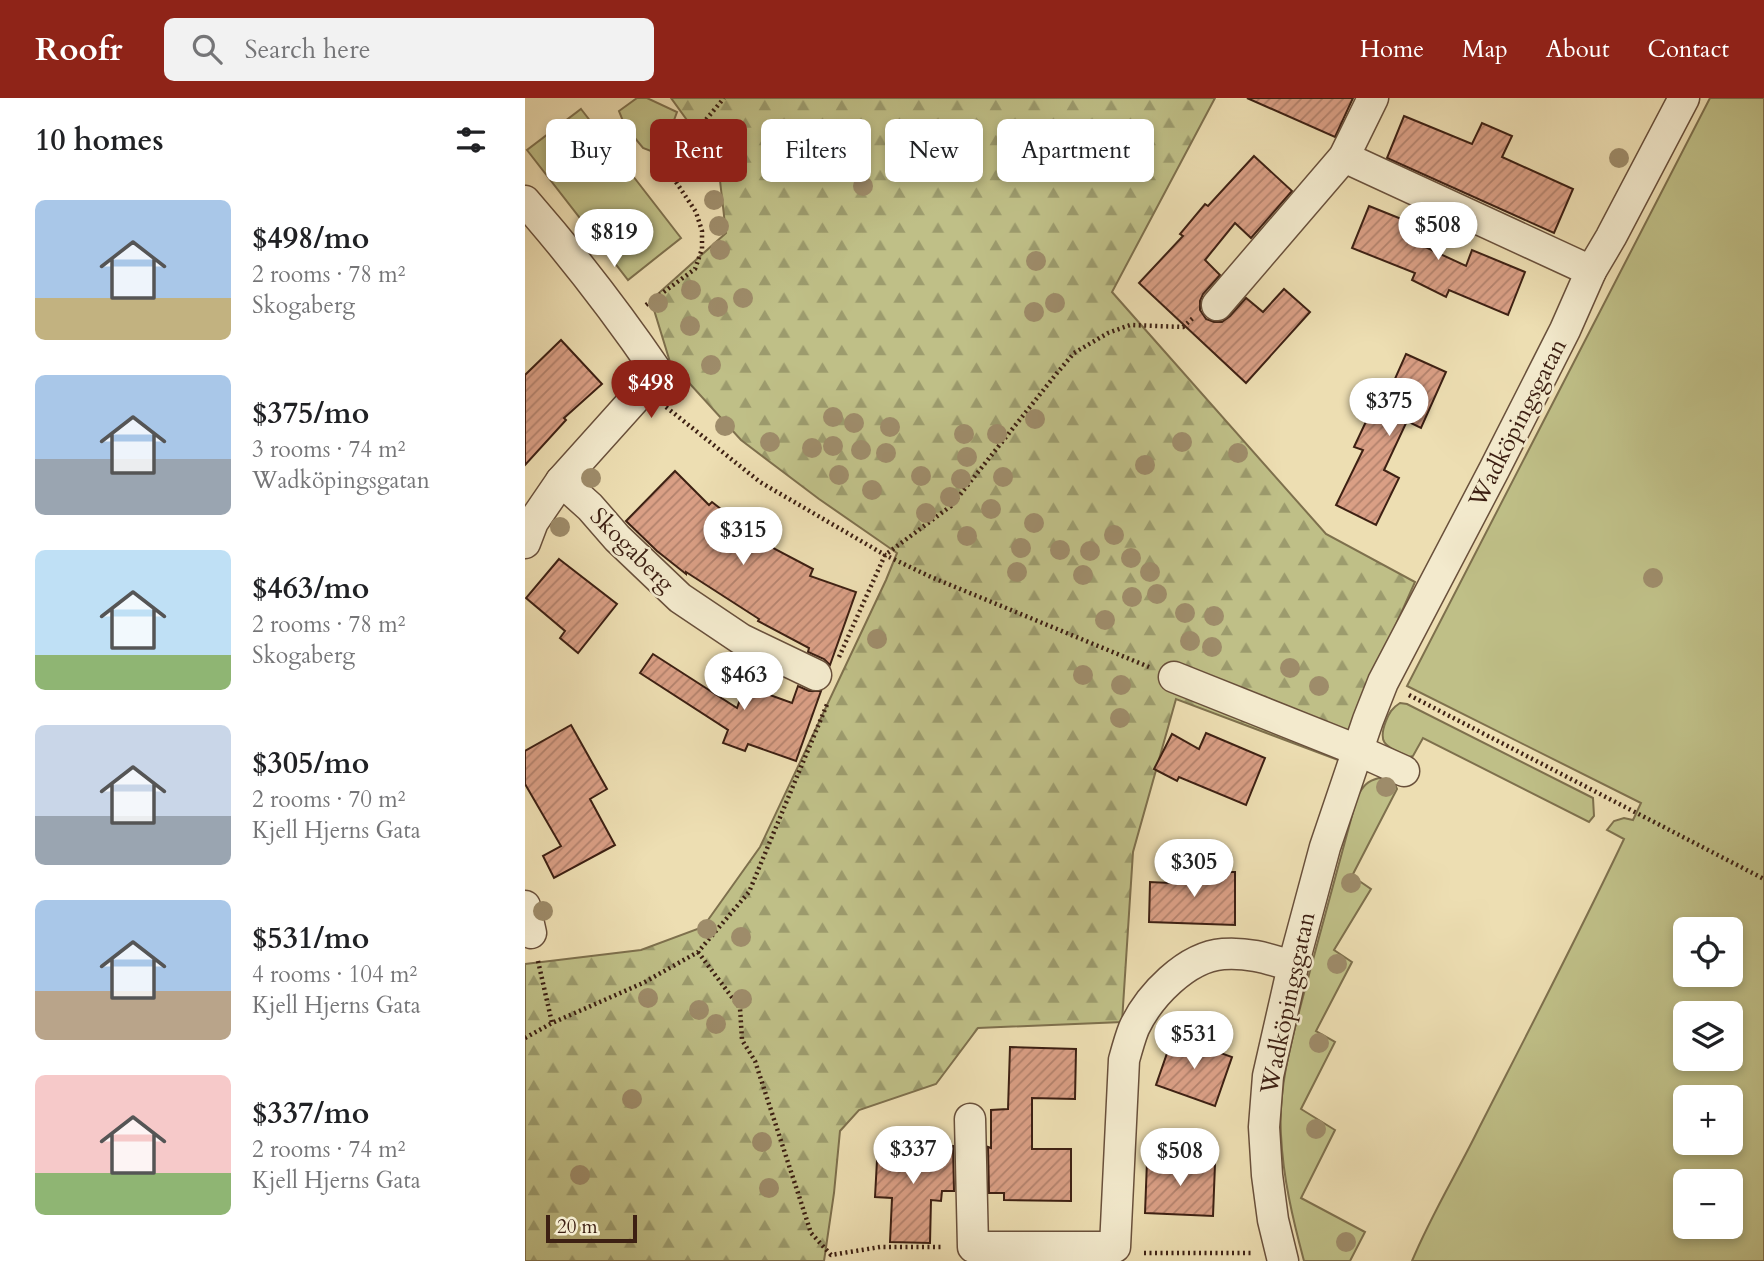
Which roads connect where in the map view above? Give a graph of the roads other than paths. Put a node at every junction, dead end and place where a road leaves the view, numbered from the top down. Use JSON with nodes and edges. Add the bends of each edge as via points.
{"nodes":[{"id":1,"x":1373,"y":98,"type":"edge"},
{"id":2,"x":1684,"y":98,"type":"edge"},
{"id":3,"x":1344,"y":157,"type":"junction"},
{"id":4,"x":525,"y":201,"type":"edge"},
{"id":5,"x":1591,"y":271,"type":"junction"},
{"id":6,"x":1217,"y":305,"type":"road end"},
{"id":7,"x":561,"y":481,"type":"junction"},
{"id":8,"x":525,"y":544,"type":"edge"},
{"id":9,"x":1174,"y":677,"type":"road end"},
{"id":10,"x":828,"y":679,"type":"road end"},
{"id":11,"x":1357,"y":750,"type":"junction"},
{"id":12,"x":1404,"y":771,"type":"dead end"},
{"id":13,"x":1293,"y":966,"type":"junction"},
{"id":14,"x":970,"y":1119,"type":"dead end"},
{"id":15,"x":1281,"y":1255,"type":"edge"}],
"edges":[{"from":1,"to":3,"type":"street"},
{"from":2,"to":5,"type":"street","name":"Wadköpingsgatan"},
{"from":3,"to":5,"type":"street"},
{"from":3,"to":6,"type":"street"},
{"from":4,"to":7,"type":"street","via":[[567,249],[658,373]]},
{"from":5,"to":11,"type":"street","name":"Wadköpingsgatan","via":[[1536,389],[1383,682]]},
{"from":7,"to":8,"type":"street","via":[[533,522]]},
{"from":7,"to":10,"type":"street","name":"Skogaberg","via":[[680,598],[741,639]]},
{"from":9,"to":11,"type":"street"},
{"from":11,"to":12,"type":"street"},
{"from":11,"to":13,"type":"street","name":"Wadköpingsgatan"},
{"from":13,"to":14,"type":"street","via":[[1261,956],[1220,954],[1182,970],[1145,1008],[1124,1060],[1115,1247],[972,1247]]},
{"from":13,"to":15,"type":"street","name":"Wadköpingsgatan","via":[[1268,1076],[1264,1127],[1271,1209]]}]}
